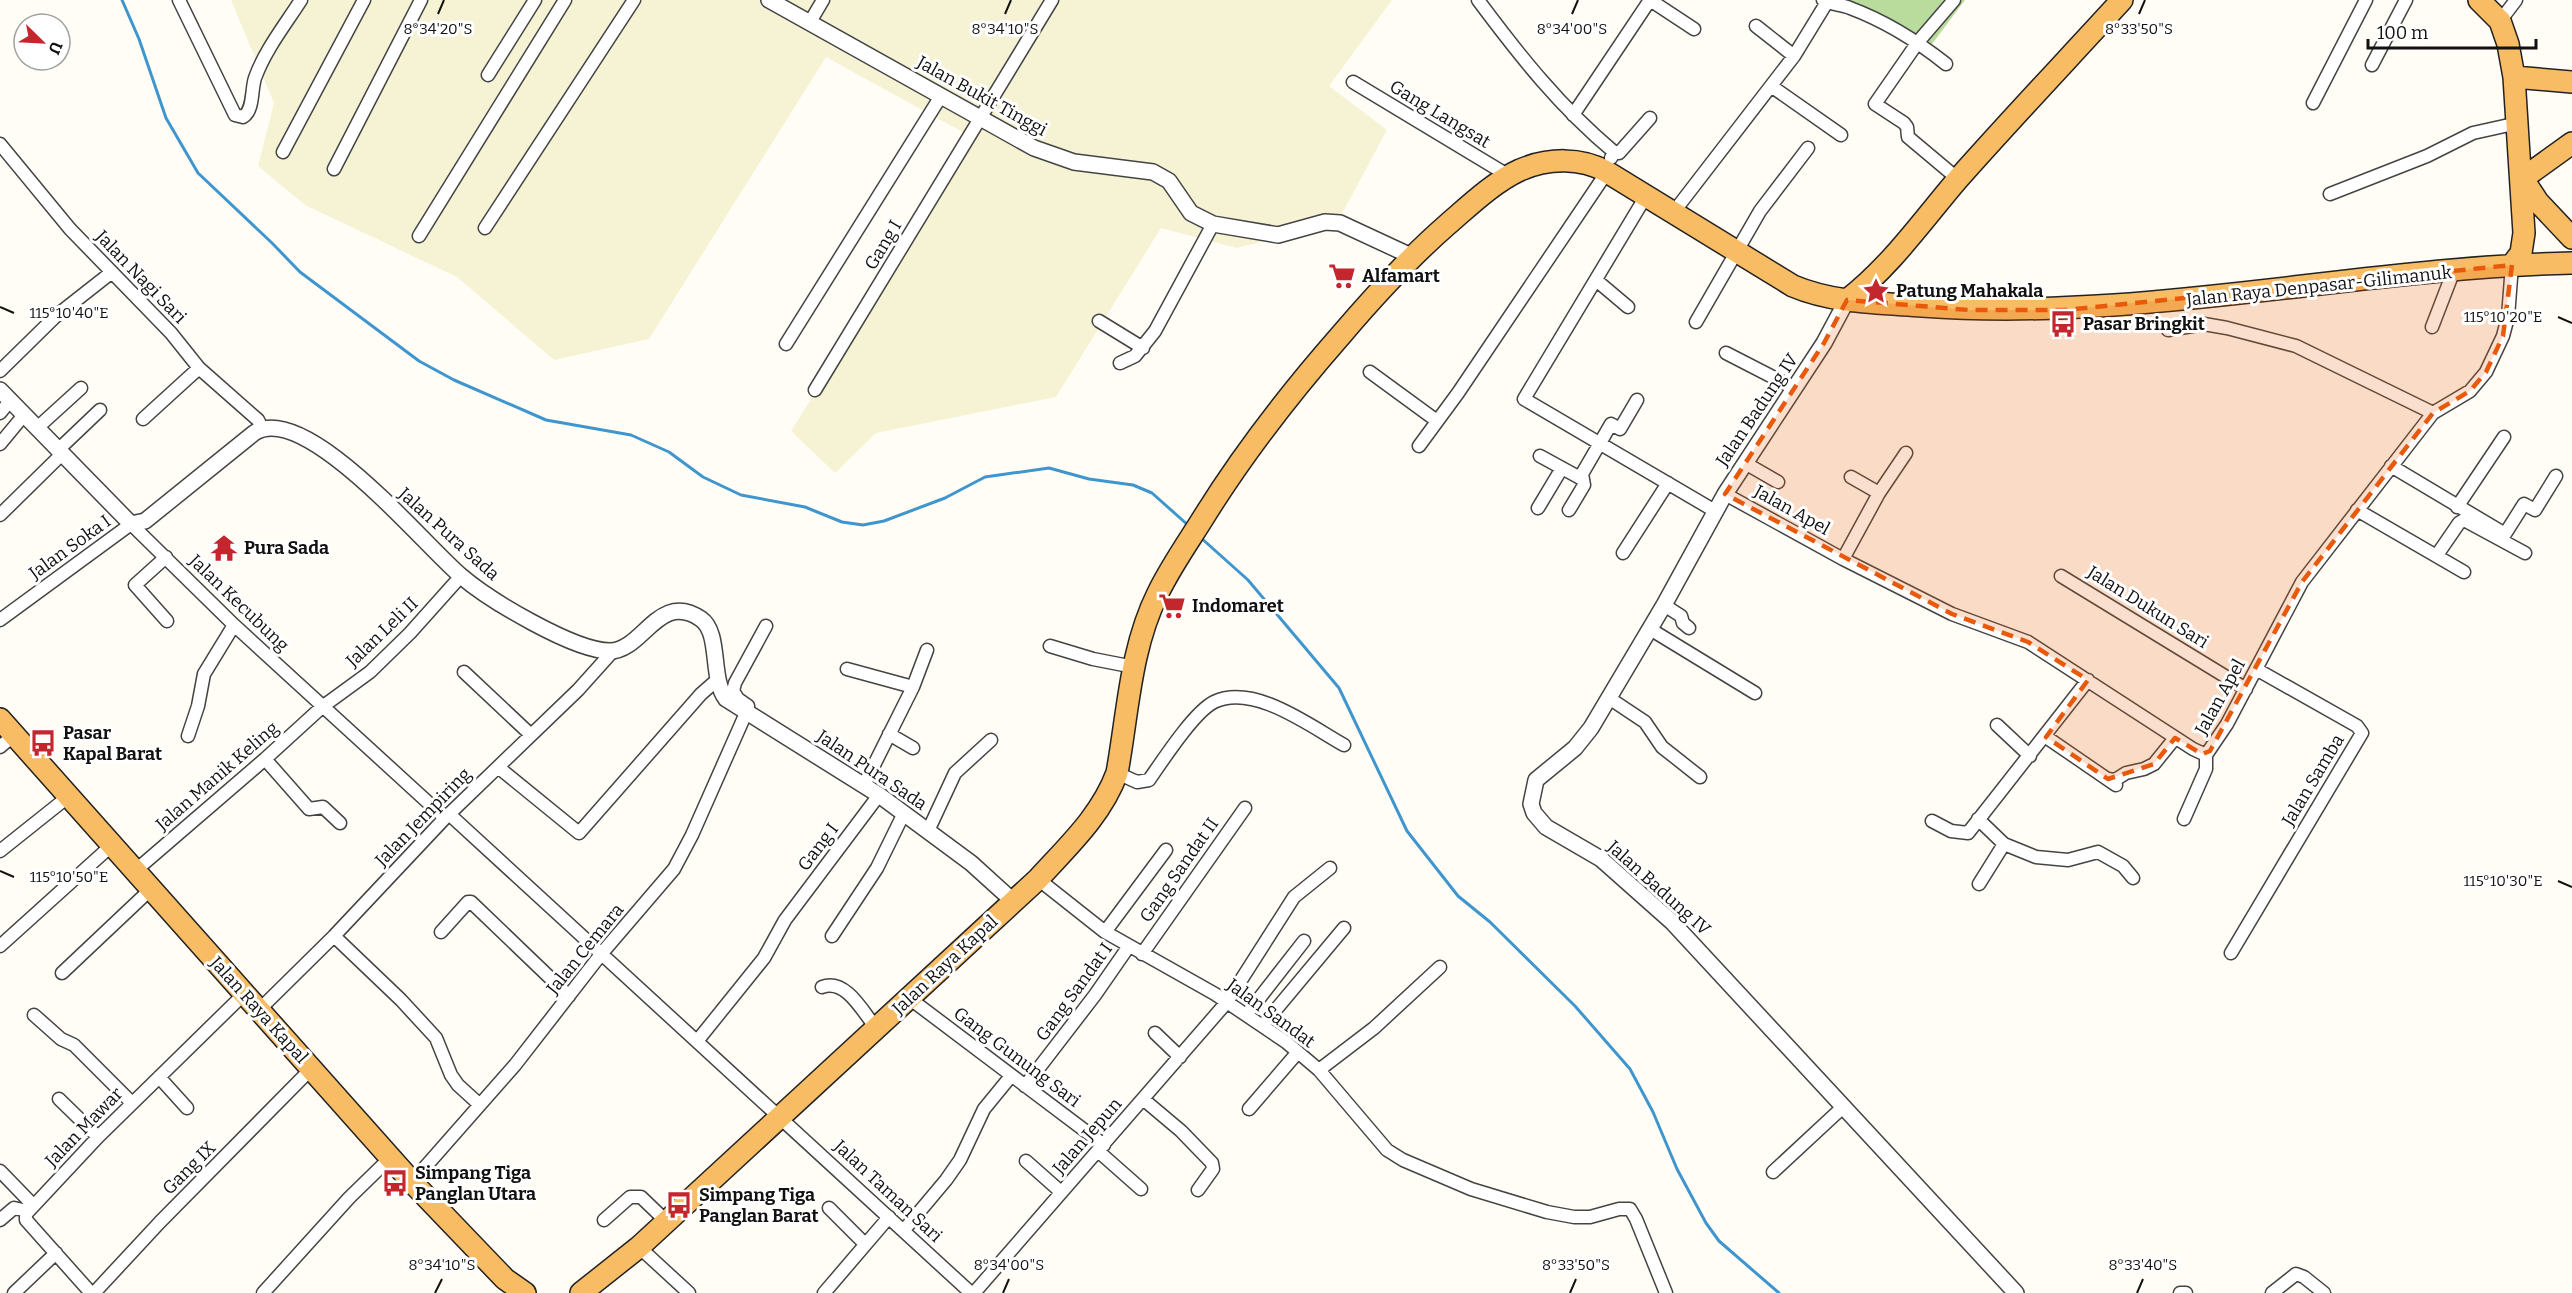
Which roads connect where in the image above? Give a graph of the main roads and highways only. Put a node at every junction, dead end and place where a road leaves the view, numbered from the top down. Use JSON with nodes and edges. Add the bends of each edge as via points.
{"nodes":[{"id":1,"x":2122,"y":0,"type":"edge"},
{"id":2,"x":2479,"y":0,"type":"edge"},
{"id":3,"x":2514,"y":76,"type":"junction"},
{"id":4,"x":2572,"y":82,"type":"edge"},
{"id":5,"x":2572,"y":143,"type":"edge"},
{"id":6,"x":2522,"y":179,"type":"junction"},
{"id":7,"x":2572,"y":238,"type":"edge"},
{"id":8,"x":1893,"y":257,"type":"junction"},
{"id":9,"x":2572,"y":263,"type":"edge"},
{"id":10,"x":2512,"y":265,"type":"junction"},
{"id":11,"x":1846,"y":300,"type":"junction"},
{"id":12,"x":1898,"y":304,"type":"junction"},
{"id":13,"x":1180,"y":554,"type":"joint"},
{"id":14,"x":0,"y":719,"type":"edge"},
{"id":15,"x":7,"y":741,"type":"edge"},
{"id":16,"x":525,"y":1293,"type":"edge"},
{"id":17,"x":581,"y":1293,"type":"edge"}],
"edges":[{"from":1,"to":8,"type":"highway","via":[[1958,179]]},
{"from":2,"to":3,"type":"highway","via":[[2500,21]]},
{"from":3,"to":4,"type":"highway"},
{"from":3,"to":6,"type":"highway"},
{"from":5,"to":6,"type":"highway"},
{"from":6,"to":7,"type":"highway"},
{"from":6,"to":10,"type":"highway","via":[[2524,240]]},
{"from":8,"to":11,"type":"highway"},
{"from":8,"to":12,"type":"highway","via":[[1886,282],[1889,294]]},
{"from":9,"to":10,"type":"highway","name":"Jalan Raya Denpasar-Gilimanuk"},
{"from":10,"to":12,"type":"highway","name":"Jalan Raya Denpasar-Gilimanuk","via":[[2065,310],[1969,310]]},
{"from":11,"to":12,"type":"highway","name":"Jalan Raya Denpasar-Gilimanuk"},
{"from":11,"to":13,"type":"highway","name":"Jalan Raya Denpasar-Gilimanuk","via":[[1793,286],[1646,196],[1608,165],[1562,161],[1539,164],[1509,176],[1411,256],[1293,391]]},
{"from":13,"to":17,"type":"highway","name":"Jalan Raya Kapal","via":[[1138,645],[1116,773],[1110,793],[1095,816],[1038,879],[667,1222]]},
{"from":14,"to":15,"type":"highway","name":"Jalan Raya Kapal"},
{"from":15,"to":16,"type":"highway","name":"Jalan Raya Kapal","via":[[69,796],[412,1182],[505,1280]]}]}
